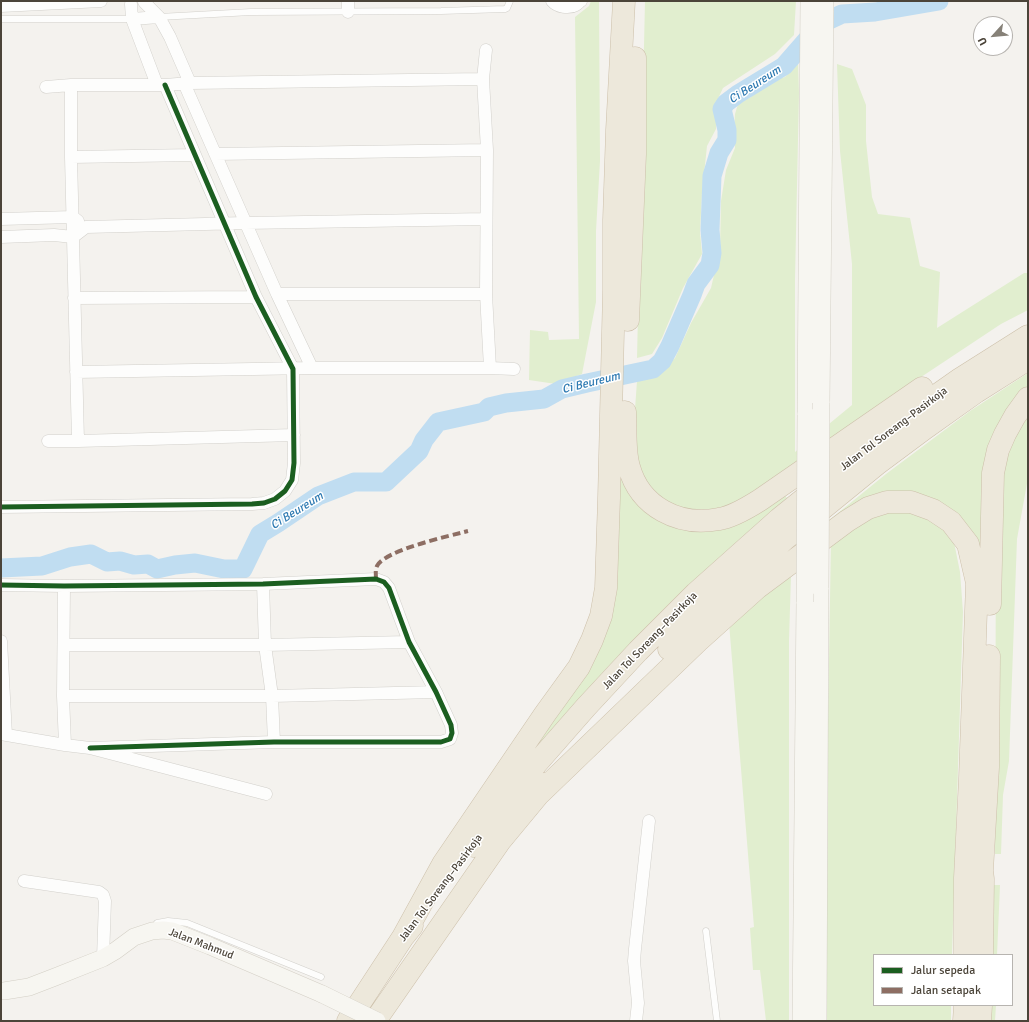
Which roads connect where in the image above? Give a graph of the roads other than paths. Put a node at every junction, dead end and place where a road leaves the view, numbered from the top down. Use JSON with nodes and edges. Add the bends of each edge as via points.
{"nodes":[{"id":1,"x":101,"y":1,"type":"edge"},
{"id":2,"x":510,"y":1,"type":"edge"},
{"id":3,"x":552,"y":1,"type":"edge"},
{"id":4,"x":581,"y":1,"type":"edge"},
{"id":5,"x":624,"y":1,"type":"edge"},
{"id":6,"x":637,"y":1,"type":"edge"},
{"id":7,"x":825,"y":1,"type":"edge"},
{"id":8,"x":129,"y":2,"type":"edge"},
{"id":9,"x":145,"y":2,"type":"edge"},
{"id":10,"x":1,"y":6,"type":"edge"},
{"id":11,"x":348,"y":6,"type":"edge"},
{"id":12,"x":809,"y":6,"type":"edge"},
{"id":13,"x":158,"y":17,"type":"junction"},
{"id":14,"x":1,"y":19,"type":"edge"},
{"id":15,"x":132,"y":19,"type":"junction"},
{"id":16,"x":486,"y":50,"type":"dead end"},
{"id":17,"x":817,"y":72,"type":"junction"},
{"id":18,"x":483,"y":79,"type":"junction"},
{"id":19,"x":187,"y":83,"type":"junction"},
{"id":20,"x":72,"y":85,"type":"junction"},
{"id":21,"x":161,"y":85,"type":"junction"},
{"id":22,"x":46,"y":87,"type":"dead end"},
{"id":23,"x":487,"y":150,"type":"junction"},
{"id":24,"x":215,"y":154,"type":"junction"},
{"id":25,"x":195,"y":155,"type":"junction"},
{"id":26,"x":72,"y":158,"type":"junction"},
{"id":27,"x":73,"y":217,"type":"junction"},
{"id":28,"x":1,"y":219,"type":"edge"},
{"id":29,"x":486,"y":220,"type":"junction"},
{"id":30,"x":245,"y":223,"type":"junction"},
{"id":31,"x":225,"y":224,"type":"junction"},
{"id":32,"x":86,"y":228,"type":"junction"},
{"id":33,"x":1,"y":237,"type":"edge"},
{"id":34,"x":73,"y":237,"type":"junction"},
{"id":35,"x":277,"y":294,"type":"junction"},
{"id":36,"x":486,"y":294,"type":"junction"},
{"id":37,"x":256,"y":297,"type":"junction"},
{"id":38,"x":74,"y":298,"type":"junction"},
{"id":39,"x":1028,"y":328,"type":"edge"},
{"id":40,"x":1028,"y":336,"type":"edge"},
{"id":41,"x":620,"y":352,"type":"junction"},
{"id":42,"x":1028,"y":359,"type":"edge"},
{"id":43,"x":312,"y":368,"type":"junction"},
{"id":44,"x":490,"y":368,"type":"junction"},
{"id":45,"x":292,"y":369,"type":"junction"},
{"id":46,"x":514,"y":369,"type":"dead end"},
{"id":47,"x":76,"y":372,"type":"junction"},
{"id":48,"x":1028,"y":398,"type":"edge"},
{"id":49,"x":618,"y":410,"type":"junction"},
{"id":50,"x":294,"y":435,"type":"junction"},
{"id":51,"x":48,"y":440,"type":"dead end"},
{"id":52,"x":78,"y":441,"type":"junction"},
{"id":53,"x":1,"y":508,"type":"edge"},
{"id":54,"x":263,"y":584,"type":"junction"},
{"id":55,"x":1,"y":585,"type":"edge"},
{"id":56,"x":64,"y":586,"type":"junction"},
{"id":57,"x":1,"y":641,"type":"edge"},
{"id":58,"x":409,"y":642,"type":"junction"},
{"id":59,"x":64,"y":645,"type":"junction"},
{"id":60,"x":265,"y":645,"type":"junction"},
{"id":61,"x":436,"y":692,"type":"junction"},
{"id":62,"x":63,"y":696,"type":"junction"},
{"id":63,"x":272,"y":696,"type":"junction"},
{"id":64,"x":4,"y":734,"type":"edge"},
{"id":65,"x":274,"y":742,"type":"junction"},
{"id":66,"x":65,"y":745,"type":"junction"},
{"id":67,"x":90,"y":748,"type":"junction"},
{"id":68,"x":266,"y":794,"type":"dead end"},
{"id":69,"x":538,"y":794,"type":"junction"},
{"id":70,"x":649,"y":822,"type":"dead end"},
{"id":71,"x":24,"y":881,"type":"dead end"},
{"id":72,"x":706,"y":930,"type":"dead end"},
{"id":73,"x":403,"y":936,"type":"junction"},
{"id":74,"x":134,"y":937,"type":"junction"},
{"id":75,"x":965,"y":954,"type":"edge"},
{"id":76,"x":982,"y":954,"type":"edge"},
{"id":77,"x":103,"y":958,"type":"junction"},
{"id":78,"x":321,"y":977,"type":"dead end"},
{"id":79,"x":1,"y":991,"type":"edge"},
{"id":80,"x":965,"y":1006,"type":"edge"},
{"id":81,"x":981,"y":1006,"type":"edge"},
{"id":82,"x":348,"y":1021,"type":"edge"},
{"id":83,"x":376,"y":1021,"type":"edge"},
{"id":84,"x":636,"y":1021,"type":"edge"},
{"id":85,"x":717,"y":1021,"type":"edge"},
{"id":86,"x":802,"y":1021,"type":"edge"},
{"id":87,"x":818,"y":1021,"type":"edge"},
{"id":88,"x":964,"y":1021,"type":"edge"},
{"id":89,"x":980,"y":1021,"type":"edge"}],
"edges":[{"from":1,"to":10,"type":"street"},
{"from":2,"to":11,"type":"lane","via":[[504,9],[441,11]]},
{"from":3,"to":4,"type":"street","via":[[565,7],[576,6]]},
{"from":5,"to":41,"type":"highway","via":[[614,220],[614,290]]},
{"from":6,"to":41,"type":"highway","via":[[635,154]]},
{"from":7,"to":17,"type":"main road"},
{"from":8,"to":9,"type":"street","via":[[135,5]]},
{"from":8,"to":15,"type":"street"},
{"from":9,"to":13,"type":"street"},
{"from":11,"to":13,"type":"lane"},
{"from":12,"to":17,"type":"main road"},
{"from":13,"to":15,"type":"street"},
{"from":13,"to":19,"type":"street","via":[[170,38]]},
{"from":14,"to":15,"type":"lane"},
{"from":15,"to":21,"type":"street"},
{"from":16,"to":18,"type":"street"},
{"from":17,"to":86,"type":"main road","bridge":true,"via":[[806,415]]},
{"from":17,"to":87,"type":"main road","bridge":true,"via":[[821,404]]},
{"from":18,"to":19,"type":"street"},
{"from":18,"to":23,"type":"street"},
{"from":19,"to":21,"type":"street"},
{"from":19,"to":24,"type":"street"},
{"from":20,"to":21,"type":"street"},
{"from":20,"to":22,"type":"street"},
{"from":20,"to":26,"type":"street"},
{"from":21,"to":25,"type":"street"},
{"from":23,"to":24,"type":"street"},
{"from":23,"to":29,"type":"street"},
{"from":24,"to":30,"type":"street"},
{"from":25,"to":26,"type":"street"},
{"from":25,"to":31,"type":"street"},
{"from":26,"to":27,"type":"street"},
{"from":27,"to":28,"type":"street"},
{"from":27,"to":32,"type":"street"},
{"from":27,"to":34,"type":"street"},
{"from":29,"to":30,"type":"street"},
{"from":29,"to":36,"type":"street"},
{"from":30,"to":31,"type":"street"},
{"from":30,"to":35,"type":"street"},
{"from":31,"to":32,"type":"street"},
{"from":31,"to":37,"type":"street"},
{"from":32,"to":34,"type":"street"},
{"from":33,"to":34,"type":"street"},
{"from":34,"to":38,"type":"street"},
{"from":35,"to":36,"type":"street"},
{"from":35,"to":43,"type":"street"},
{"from":36,"to":44,"type":"street"},
{"from":37,"to":38,"type":"street"},
{"from":37,"to":45,"type":"street"},
{"from":38,"to":47,"type":"street"},
{"from":39,"to":49,"type":"highway","via":[[950,369],[760,500],[744,510],[720,519],[696,522],[673,516],[652,505],[638,489],[628,466]]},
{"from":40,"to":73,"type":"highway","name":"Jalan Tol Soreang–Pasirkoja","via":[[960,379],[867,448],[779,519],[696,593],[638,651],[536,764]]},
{"from":41,"to":49,"type":"highway"},
{"from":42,"to":69,"type":"highway","name":"Jalan Tol Soreang–Pasirkoja","via":[[924,428],[785,539],[689,628],[628,690]]},
{"from":43,"to":44,"type":"street"},
{"from":43,"to":45,"type":"street"},
{"from":44,"to":46,"type":"street"},
{"from":45,"to":47,"type":"street"},
{"from":45,"to":50,"type":"street"},
{"from":47,"to":52,"type":"street"},
{"from":48,"to":76,"type":"highway","via":[[1014,416],[1005,434],[993,473]]},
{"from":49,"to":73,"type":"highway","via":[[609,498],[606,588],[601,616],[592,640],[578,667],[443,864]]},
{"from":50,"to":52,"type":"street"},
{"from":50,"to":53,"type":"street","via":[[292,480],[285,491],[264,503]]},
{"from":51,"to":52,"type":"street"},
{"from":54,"to":56,"type":"street"},
{"from":54,"to":58,"type":"street","via":[[376,579],[384,582],[389,588]]},
{"from":54,"to":60,"type":"street"},
{"from":55,"to":56,"type":"street"},
{"from":56,"to":59,"type":"street"},
{"from":57,"to":64,"type":"street"},
{"from":58,"to":60,"type":"street"},
{"from":58,"to":61,"type":"street"},
{"from":59,"to":60,"type":"street"},
{"from":59,"to":62,"type":"street"},
{"from":60,"to":63,"type":"street"},
{"from":61,"to":63,"type":"street"},
{"from":61,"to":65,"type":"street","via":[[452,733],[450,739],[441,742]]},
{"from":62,"to":63,"type":"street"},
{"from":62,"to":66,"type":"street"},
{"from":63,"to":65,"type":"street"},
{"from":64,"to":66,"type":"street"},
{"from":65,"to":67,"type":"street"},
{"from":66,"to":67,"type":"street"},
{"from":67,"to":68,"type":"street"},
{"from":69,"to":75,"type":"highway","via":[[757,588],[847,521],[868,508],[887,502],[911,502],[934,510],[951,522],[968,544],[977,583],[965,878]]},
{"from":69,"to":83,"type":"highway","name":"Jalan Tol Soreang–Pasirkoja","via":[[500,841]]},
{"from":70,"to":84,"type":"street","via":[[634,961],[638,1003]]},
{"from":71,"to":77,"type":"street","via":[[99,892],[105,901]]},
{"from":72,"to":85,"type":"lane"},
{"from":73,"to":82,"type":"highway","name":"Jalan Tol Soreang–Pasirkoja"},
{"from":74,"to":77,"type":"main road","name":"Jalan Mahmud"},
{"from":74,"to":78,"type":"lane","via":[[152,924],[168,921],[187,923]]},
{"from":74,"to":83,"type":"main road","name":"Jalan Mahmud","bridge":true,"via":[[163,930],[172,931],[322,994]]},
{"from":77,"to":79,"type":"main road","name":"Jalan Mahmud","via":[[29,987]]},
{"from":80,"to":88,"type":"highway"},
{"from":81,"to":89,"type":"highway"}]}
